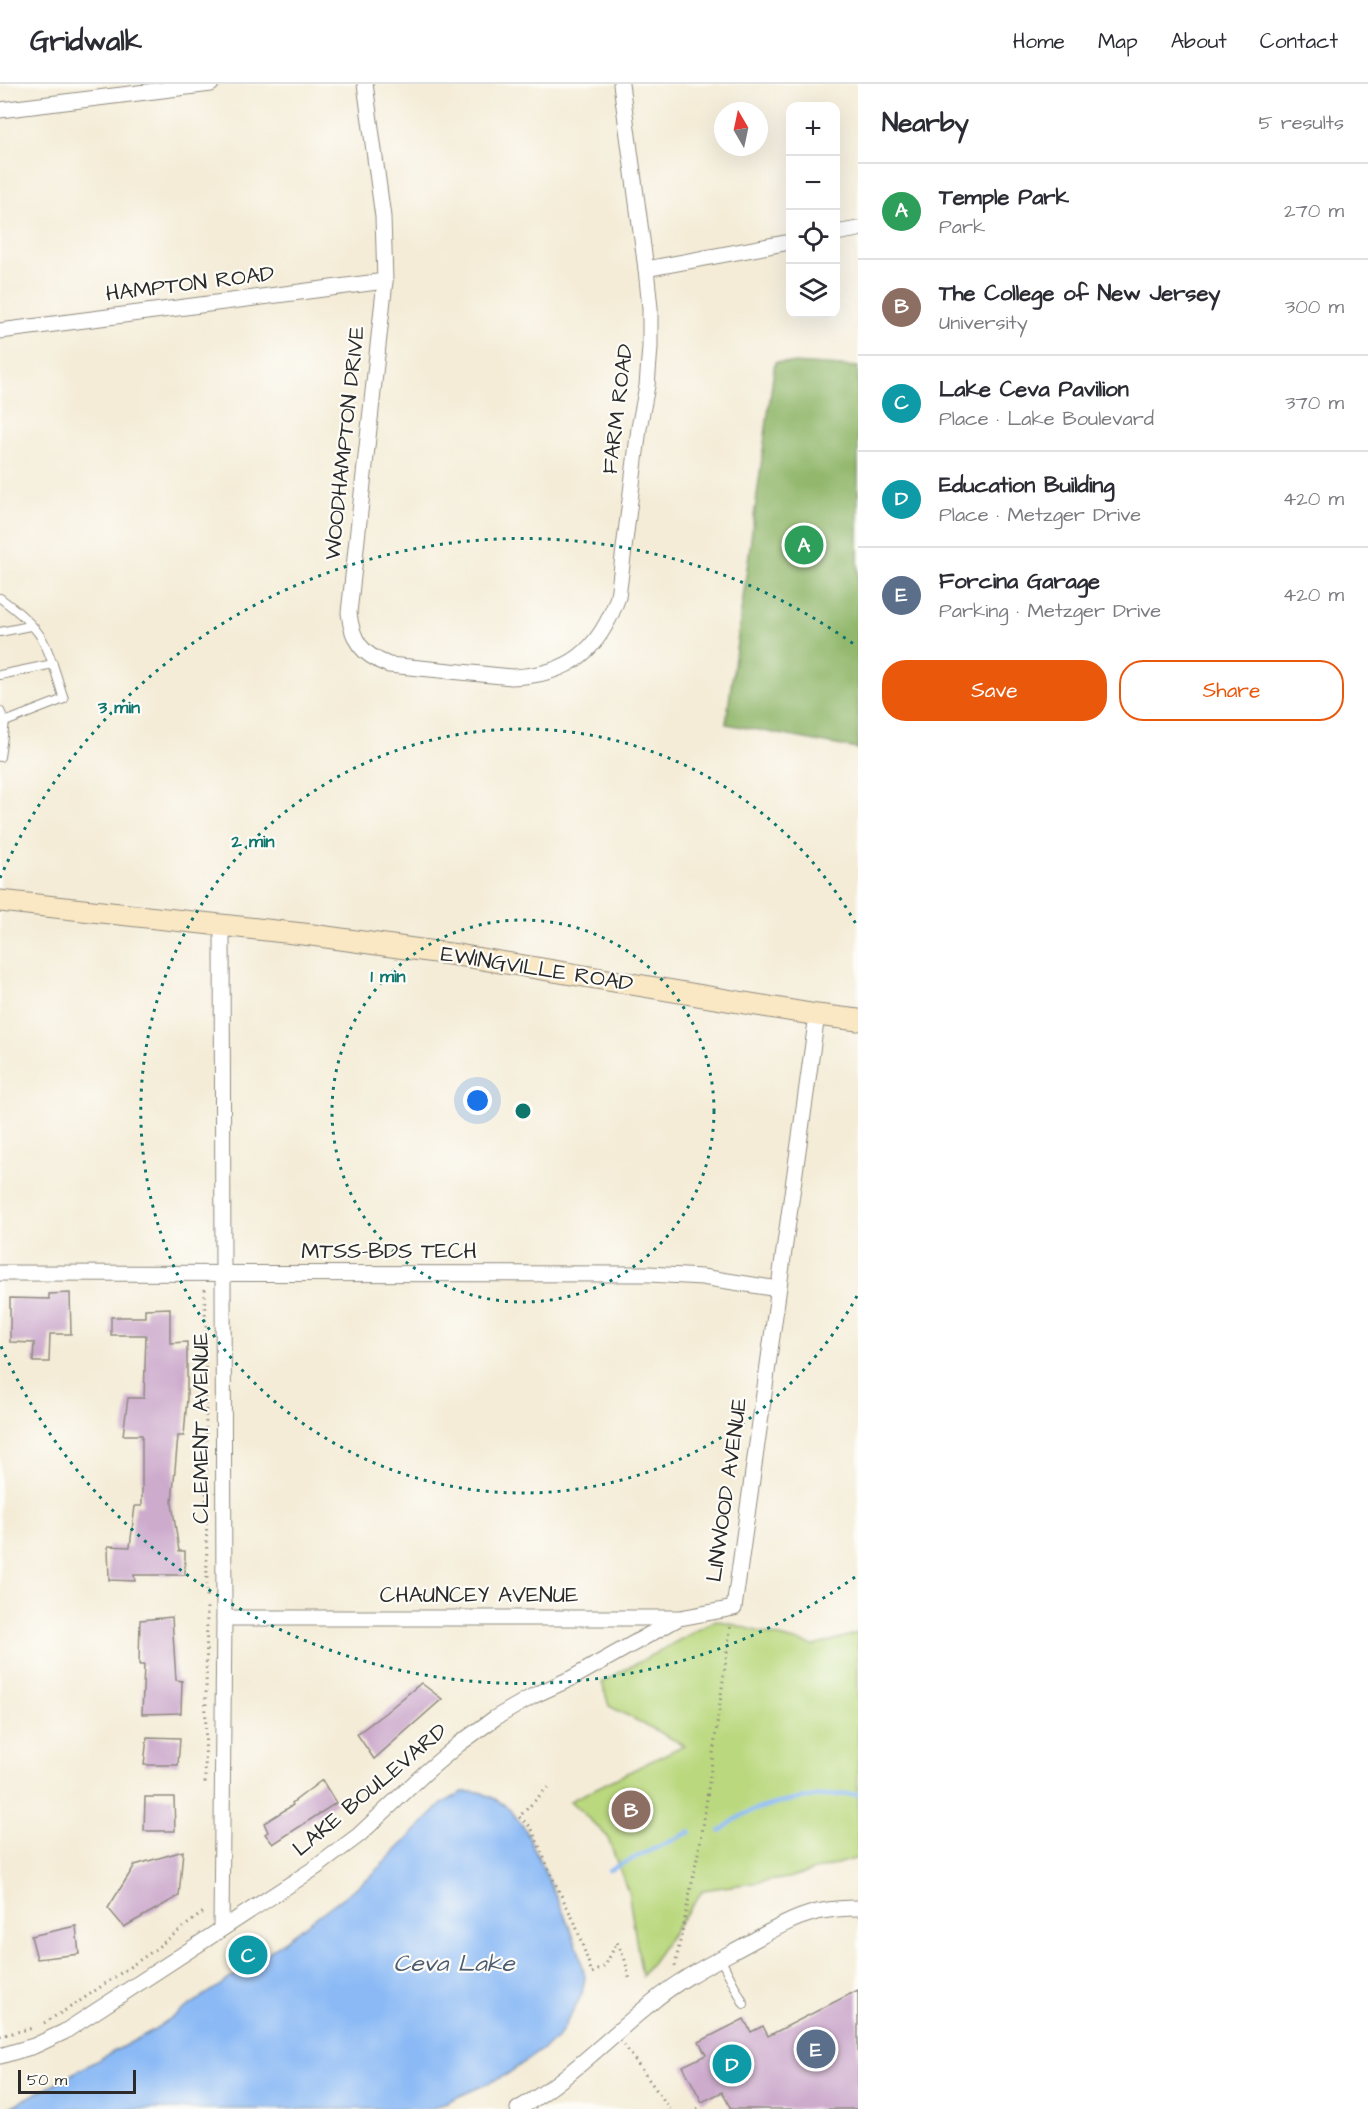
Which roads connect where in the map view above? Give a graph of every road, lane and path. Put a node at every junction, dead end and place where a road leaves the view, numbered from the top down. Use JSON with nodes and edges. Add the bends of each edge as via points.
{"nodes":[{"id":1,"x":211,"y":84,"type":"edge"},
{"id":2,"x":365,"y":84,"type":"edge"},
{"id":3,"x":621,"y":84,"type":"edge"},
{"id":4,"x":0,"y":110,"type":"edge"},
{"id":5,"x":858,"y":229,"type":"edge"},
{"id":6,"x":840,"y":232,"type":"edge"},
{"id":7,"x":786,"y":243,"type":"edge"},
{"id":8,"x":646,"y":269,"type":"junction"},
{"id":9,"x":386,"y":281,"type":"junction"},
{"id":10,"x":0,"y":331,"type":"edge"},
{"id":11,"x":0,"y":598,"type":"edge"},
{"id":12,"x":30,"y":626,"type":"junction"},
{"id":13,"x":0,"y":632,"type":"edge"},
{"id":14,"x":53,"y":664,"type":"junction"},
{"id":15,"x":0,"y":675,"type":"edge"},
{"id":16,"x":512,"y":677,"type":"joint"},
{"id":17,"x":0,"y":711,"type":"edge"},
{"id":18,"x":5,"y":722,"type":"junction"},
{"id":19,"x":0,"y":757,"type":"edge"},
{"id":20,"x":0,"y":902,"type":"edge"},
{"id":21,"x":222,"y":927,"type":"junction"},
{"id":22,"x":817,"y":1015,"type":"junction"},
{"id":23,"x":858,"y":1020,"type":"edge"},
{"id":24,"x":0,"y":1273,"type":"edge"},
{"id":25,"x":205,"y":1273,"type":"junction"},
{"id":26,"x":223,"y":1273,"type":"junction"},
{"id":27,"x":778,"y":1288,"type":"junction"},
{"id":28,"x":734,"y":1608,"type":"junction"},
{"id":29,"x":224,"y":1618,"type":"junction"},
{"id":30,"x":680,"y":1618,"type":"junction"},
{"id":31,"x":205,"y":1787,"type":"dead end"},
{"id":32,"x":548,"y":1787,"type":"dead end"},
{"id":33,"x":206,"y":1899,"type":"dead end"},
{"id":34,"x":858,"y":1908,"type":"edge"},
{"id":35,"x":221,"y":1929,"type":"junction"},
{"id":36,"x":720,"y":1958,"type":"junction"},
{"id":37,"x":674,"y":1978,"type":"junction"},
{"id":38,"x":630,"y":1981,"type":"dead end"},
{"id":39,"x":744,"y":2004,"type":"dead end"},
{"id":40,"x":616,"y":2033,"type":"junction"},
{"id":41,"x":0,"y":2036,"type":"edge"},
{"id":42,"x":0,"y":2056,"type":"edge"},
{"id":43,"x":701,"y":2106,"type":"dead end"},
{"id":44,"x":518,"y":2109,"type":"edge"},
{"id":45,"x":670,"y":2109,"type":"edge"},
{"id":46,"x":697,"y":2109,"type":"edge"}],
"edges":[{"from":1,"to":4,"type":"street"},
{"from":2,"to":9,"type":"street","name":"WOODHAMPTON DRIVE","via":[[383,217]]},
{"from":3,"to":8,"type":"street","name":"FARM ROAD"},
{"from":5,"to":6,"type":"street"},
{"from":7,"to":8,"type":"street"},
{"from":8,"to":16,"type":"street","name":"FARM ROAD","via":[[650,308],[648,376],[618,597],[600,635],[571,663],[551,672]]},
{"from":9,"to":10,"type":"street","name":"HAMPTON ROAD"},
{"from":9,"to":16,"type":"street","name":"WOODHAMPTON DRIVE","via":[[350,627],[365,652],[388,665]]},
{"from":11,"to":12,"type":"lane"},
{"from":12,"to":13,"type":"lane"},
{"from":12,"to":14,"type":"lane"},
{"from":14,"to":15,"type":"lane"},
{"from":14,"to":18,"type":"lane","via":[[63,699]]},
{"from":17,"to":18,"type":"lane"},
{"from":18,"to":19,"type":"lane"},
{"from":20,"to":21,"type":"main road","name":"EWINGVILLE ROAD"},
{"from":21,"to":22,"type":"main road","name":"EWINGVILLE ROAD","via":[[464,956]]},
{"from":21,"to":26,"type":"street","name":"CLEMENT AVENUE"},
{"from":22,"to":23,"type":"main road","name":"EWINGVILLE ROAD"},
{"from":22,"to":27,"type":"street","name":"LINWOOD AVENUE"},
{"from":24,"to":25,"type":"street","name":"MTSS-BDS TECH"},
{"from":25,"to":26,"type":"street","name":"MTSS-BDS TECH"},
{"from":25,"to":31,"type":"path"},
{"from":26,"to":27,"type":"street","name":"MTSS-BDS TECH","via":[[649,1274]]},
{"from":26,"to":29,"type":"street","name":"CLEMENT AVENUE"},
{"from":27,"to":28,"type":"street","name":"LINWOOD AVENUE"},
{"from":28,"to":30,"type":"street","name":"CHAUNCEY AVENUE"},
{"from":28,"to":37,"type":"path","name":"LINWOOD AVENUE","via":[[702,1834]]},
{"from":29,"to":30,"type":"street","name":"CHAUNCEY AVENUE"},
{"from":29,"to":35,"type":"street","name":"CLEMENT AVENUE"},
{"from":30,"to":35,"type":"street","name":"LAKE BOULEVARD","via":[[495,1718],[442,1758],[351,1841]]},
{"from":32,"to":38,"type":"path","via":[[519,1817],[531,1827],[575,1923],[592,1973],[605,1966],[617,1942]]},
{"from":33,"to":41,"type":"path","via":[[206,1911],[74,2005],[38,2027]]},
{"from":34,"to":36,"type":"street","via":[[815,1912]]},
{"from":35,"to":42,"type":"street","name":"LAKE BOULEVARD","via":[[64,2032]]},
{"from":36,"to":37,"type":"street"},
{"from":36,"to":39,"type":"lane"},
{"from":37,"to":40,"type":"street"},
{"from":40,"to":44,"type":"street","via":[[549,2089]]},
{"from":40,"to":45,"type":"path"},
{"from":43,"to":46,"type":"path"}]}
